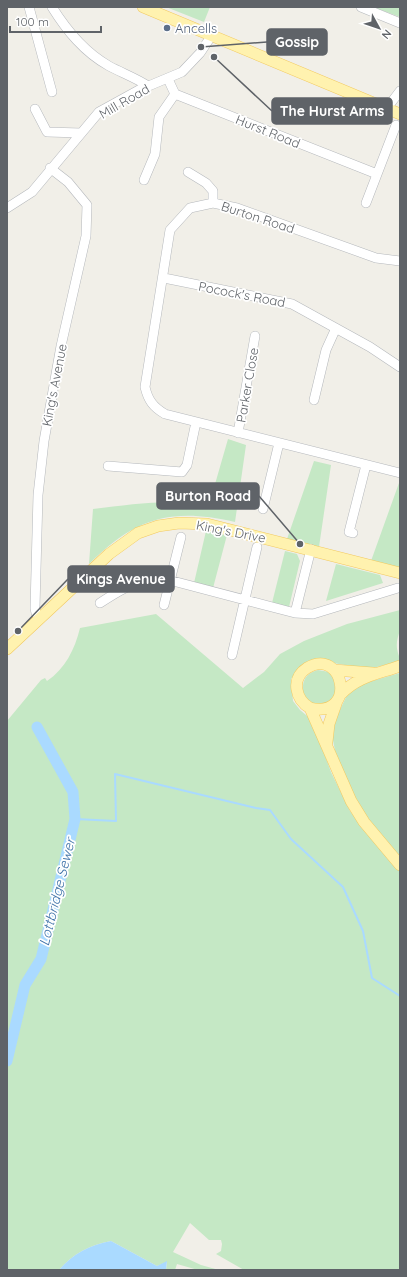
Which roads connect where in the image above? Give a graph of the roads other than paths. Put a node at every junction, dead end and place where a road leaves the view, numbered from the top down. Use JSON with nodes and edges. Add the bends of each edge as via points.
{"nodes":[{"id":1,"x":52,"y":7,"type":"edge"},
{"id":2,"x":142,"y":7,"type":"edge"},
{"id":3,"x":361,"y":7,"type":"edge"},
{"id":4,"x":32,"y":10,"type":"edge"},
{"id":5,"x":400,"y":23,"type":"edge"},
{"id":6,"x":212,"y":35,"type":"junction"},
{"id":7,"x":168,"y":79,"type":"junction"},
{"id":8,"x":148,"y":86,"type":"junction"},
{"id":9,"x":400,"y":91,"type":"edge"},
{"id":10,"x":52,"y":92,"type":"dead end"},
{"id":11,"x":175,"y":94,"type":"junction"},
{"id":12,"x":387,"y":108,"type":"junction"},
{"id":13,"x":35,"y":109,"type":"dead end"},
{"id":14,"x":400,"y":114,"type":"edge"},
{"id":15,"x":396,"y":124,"type":"dead end"},
{"id":16,"x":81,"y":133,"type":"junction"},
{"id":17,"x":50,"y":168,"type":"junction"},
{"id":18,"x":188,"y":172,"type":"dead end"},
{"id":19,"x":377,"y":174,"type":"junction"},
{"id":20,"x":144,"y":180,"type":"dead end"},
{"id":21,"x":213,"y":203,"type":"junction"},
{"id":22,"x":366,"y":204,"type":"dead end"},
{"id":23,"x":7,"y":208,"type":"edge"},
{"id":24,"x":400,"y":261,"type":"edge"},
{"id":25,"x":164,"y":278,"type":"junction"},
{"id":26,"x":336,"y":328,"type":"junction"},
{"id":27,"x":255,"y":336,"type":"dead end"},
{"id":28,"x":400,"y":367,"type":"edge"},
{"id":29,"x":314,"y":400,"type":"dead end"},
{"id":30,"x":196,"y":422,"type":"junction"},
{"id":31,"x":238,"y":433,"type":"junction"},
{"id":32,"x":280,"y":443,"type":"junction"},
{"id":33,"x":366,"y":465,"type":"junction"},
{"id":34,"x":108,"y":466,"type":"dead end"},
{"id":35,"x":400,"y":473,"type":"edge"},
{"id":36,"x":263,"y":509,"type":"dead end"},
{"id":37,"x":353,"y":533,"type":"dead end"},
{"id":38,"x":181,"y":537,"type":"dead end"},
{"id":39,"x":257,"y":548,"type":"dead end"},
{"id":40,"x":311,"y":549,"type":"junction"},
{"id":41,"x":400,"y":572,"type":"edge"},
{"id":42,"x":169,"y":580,"type":"junction"},
{"id":43,"x":398,"y":588,"type":"dead end"},
{"id":44,"x":245,"y":600,"type":"junction"},
{"id":45,"x":100,"y":602,"type":"dead end"},
{"id":46,"x":164,"y":605,"type":"dead end"},
{"id":47,"x":295,"y":613,"type":"junction"},
{"id":48,"x":40,"y":618,"type":"junction"},
{"id":49,"x":7,"y":649,"type":"edge"},
{"id":50,"x":232,"y":656,"type":"dead end"},
{"id":51,"x":400,"y":666,"type":"edge"},
{"id":52,"x":334,"y":670,"type":"junction"},
{"id":53,"x":377,"y":674,"type":"junction"},
{"id":54,"x":339,"y":697,"type":"junction"},
{"id":55,"x":310,"y":708,"type":"junction"},
{"id":56,"x":327,"y":743,"type":"junction"},
{"id":57,"x":400,"y":865,"type":"edge"}],
"edges":[{"from":1,"to":8,"type":"street","via":[[64,25],[91,54]]},
{"from":2,"to":6,"type":"main road"},
{"from":3,"to":5,"type":"street"},
{"from":4,"to":10,"type":"street"},
{"from":6,"to":7,"type":"street","name":"Mill Road","via":[[190,66]]},
{"from":6,"to":12,"type":"main road"},
{"from":7,"to":8,"type":"street","name":"Mill Road"},
{"from":7,"to":11,"type":"street"},
{"from":8,"to":16,"type":"street","name":"Mill Road","via":[[99,112]]},
{"from":9,"to":12,"type":"street"},
{"from":11,"to":19,"type":"street","name":"Hurst Road"},
{"from":11,"to":20,"type":"street","via":[[160,114],[154,154]]},
{"from":12,"to":14,"type":"main road"},
{"from":13,"to":16,"type":"street","via":[[47,132]]},
{"from":15,"to":19,"type":"street"},
{"from":16,"to":17,"type":"street","name":"Mill Road"},
{"from":17,"to":23,"type":"street","name":"Mill Road","via":[[32,192]]},
{"from":17,"to":48,"type":"street","name":"King's Avenue","via":[[68,182],[87,205],[86,229],[44,440],[38,495],[35,608]]},
{"from":18,"to":21,"type":"street","via":[[213,190]]},
{"from":19,"to":22,"type":"street"},
{"from":21,"to":24,"type":"street","name":"Burton Road","via":[[237,208],[376,258]]},
{"from":21,"to":25,"type":"street","name":"Burton Road","via":[[190,208],[170,230]]},
{"from":25,"to":26,"type":"street","name":"Pocock's Road","via":[[292,304]]},
{"from":25,"to":30,"type":"street","name":"Burton Road","via":[[146,378],[147,395],[156,409],[165,414]]},
{"from":26,"to":28,"type":"street","name":"Pocock's Road"},
{"from":26,"to":29,"type":"street","via":[[326,350]]},
{"from":27,"to":31,"type":"street","name":"Parker Close"},
{"from":30,"to":31,"type":"street","name":"Burton Road"},
{"from":30,"to":34,"type":"street","via":[[188,465],[182,472]]},
{"from":31,"to":32,"type":"street","name":"Burton Road"},
{"from":32,"to":33,"type":"street","name":"Burton Road"},
{"from":32,"to":36,"type":"street"},
{"from":33,"to":35,"type":"street","name":"Burton Road"},
{"from":33,"to":37,"type":"street","via":[[349,532]]},
{"from":38,"to":42,"type":"street"},
{"from":39,"to":44,"type":"street"},
{"from":40,"to":41,"type":"main road","name":"King's Drive"},
{"from":40,"to":47,"type":"street"},
{"from":40,"to":48,"type":"main road","name":"King's Drive","via":[[207,524],[179,523],[158,526],[138,533],[110,554]]},
{"from":42,"to":44,"type":"street"},
{"from":42,"to":45,"type":"street","via":[[151,579],[130,584]]},
{"from":42,"to":46,"type":"street"},
{"from":43,"to":47,"type":"street","via":[[386,586],[313,614]]},
{"from":44,"to":47,"type":"street"},
{"from":44,"to":50,"type":"street"},
{"from":48,"to":49,"type":"main road","name":"King's Drive"},
{"from":51,"to":53,"type":"main road"},
{"from":52,"to":53,"type":"main road"},
{"from":52,"to":54,"type":"main road","via":[[341,681]]},
{"from":52,"to":55,"type":"main road","via":[[327,666],[311,666],[300,676],[297,683],[299,698]]},
{"from":53,"to":54,"type":"main road","via":[[351,684]]},
{"from":54,"to":55,"type":"main road","via":[[325,709]]},
{"from":54,"to":56,"type":"main road","via":[[328,724]]},
{"from":55,"to":56,"type":"main road"},
{"from":56,"to":57,"type":"main road","via":[[351,801],[364,822]]}]}
